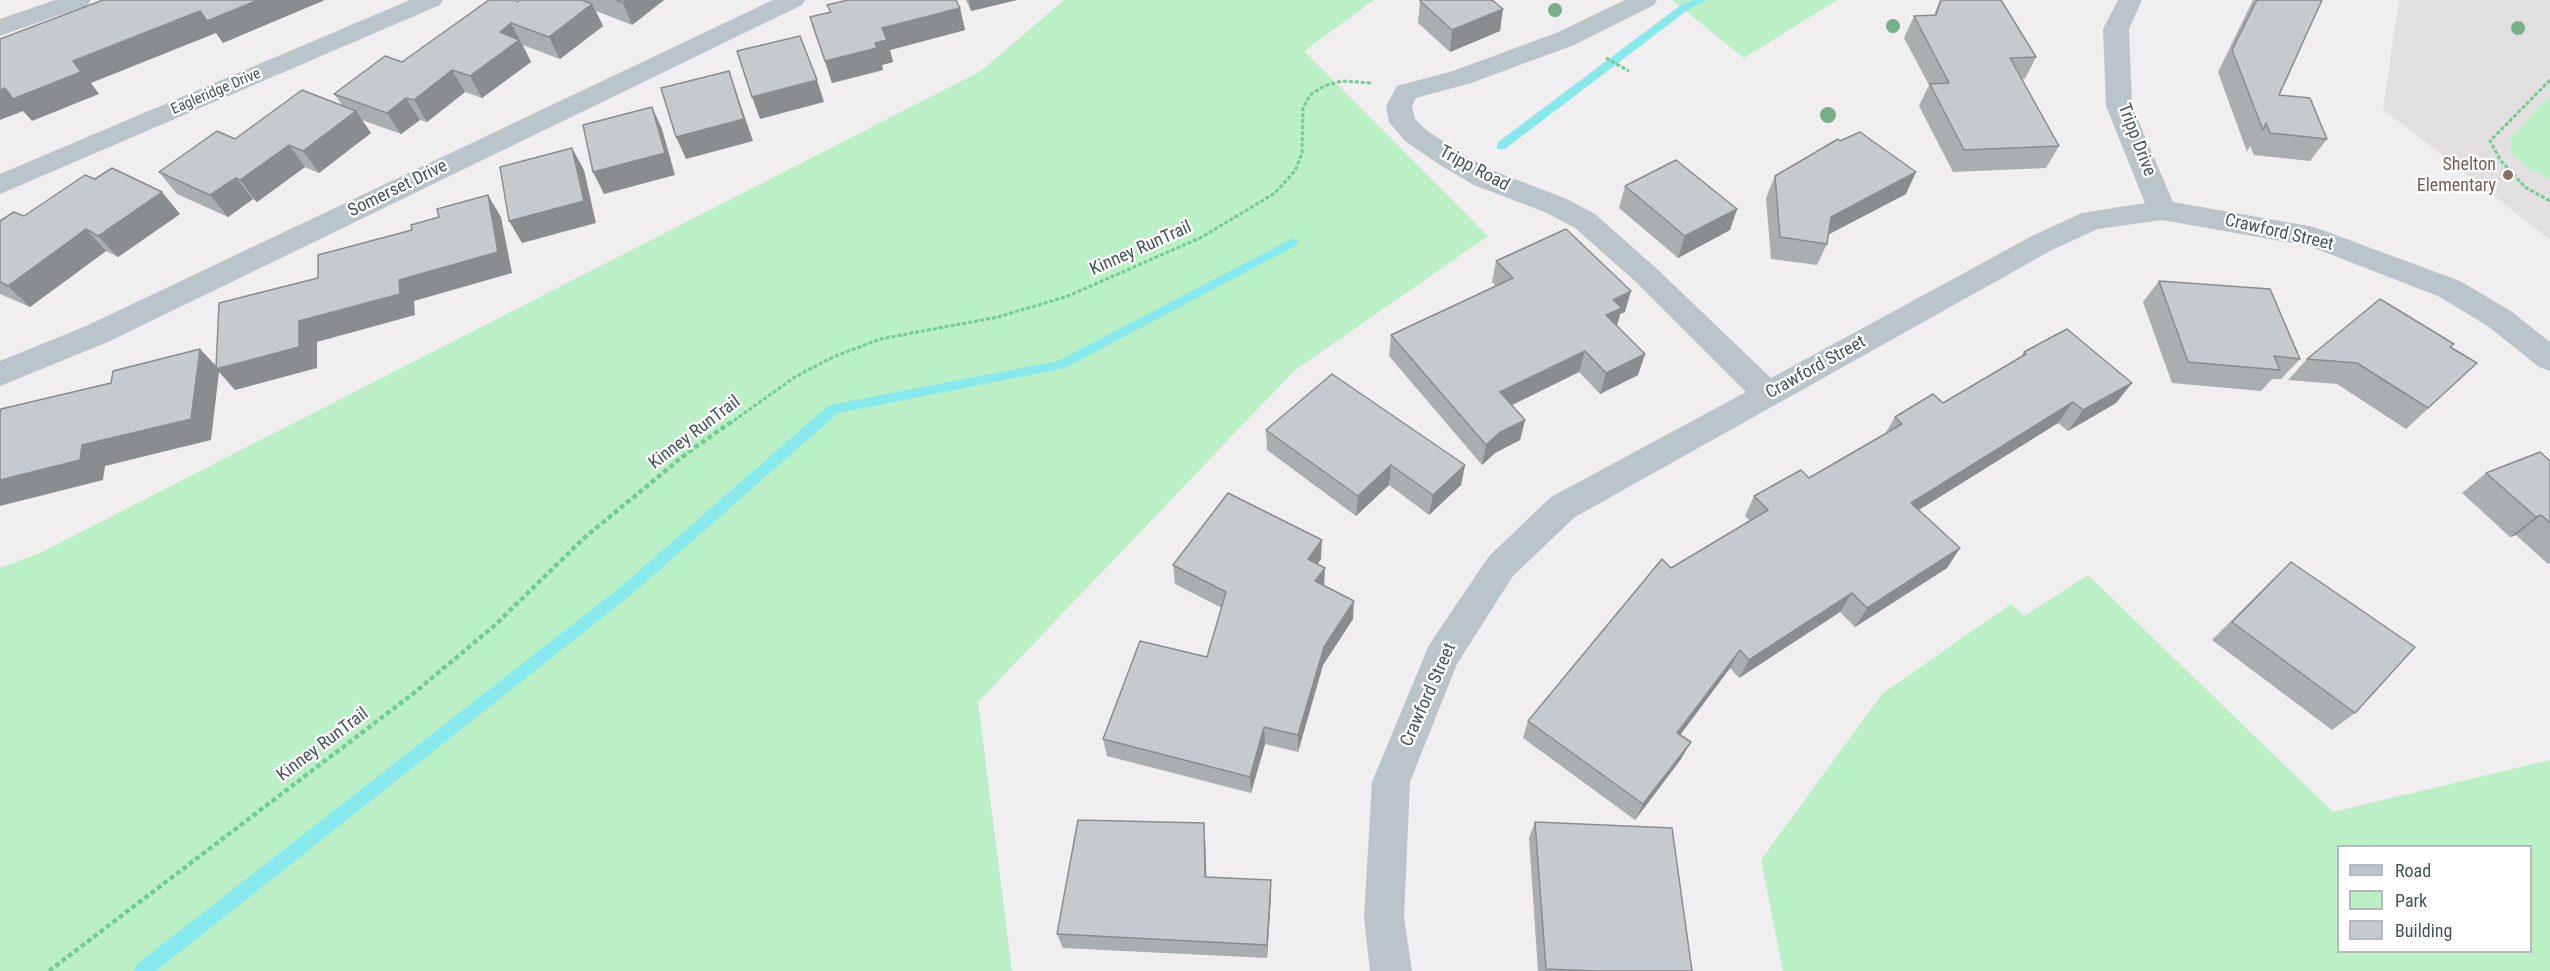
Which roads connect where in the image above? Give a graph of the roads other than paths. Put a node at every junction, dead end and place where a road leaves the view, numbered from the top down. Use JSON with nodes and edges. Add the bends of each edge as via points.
{"nodes":[{"id":1,"x":79,"y":0,"type":"edge"},
{"id":2,"x":431,"y":0,"type":"edge"},
{"id":3,"x":793,"y":0,"type":"edge"},
{"id":4,"x":1645,"y":0,"type":"edge"},
{"id":5,"x":2130,"y":0,"type":"edge"},
{"id":6,"x":3,"y":21,"type":"edge"},
{"id":7,"x":0,"y":185,"type":"edge"},
{"id":8,"x":2162,"y":210,"type":"junction"},
{"id":9,"x":2550,"y":359,"type":"edge"},
{"id":10,"x":0,"y":374,"type":"edge"},
{"id":11,"x":1769,"y":395,"type":"junction"},
{"id":12,"x":1391,"y":971,"type":"edge"}],
"edges":[{"from":1,"to":6,"type":"street"},
{"from":2,"to":7,"type":"street","name":"Eagleridge Drive"},
{"from":3,"to":10,"type":"street","name":"Somerset Drive","via":[[97,333]]},
{"from":4,"to":11,"type":"street","name":"Tripp Road","via":[[1569,37],[1462,77],[1406,92],[1399,106],[1402,122],[1414,135],[1484,178],[1585,221]]},
{"from":5,"to":8,"type":"street","name":"Tripp Drive","via":[[2116,29],[2119,106]]},
{"from":8,"to":9,"type":"street","name":"Crawford Street","via":[[2314,237],[2385,263],[2450,289],[2500,319]]},
{"from":8,"to":11,"type":"street","name":"Crawford Street","via":[[2092,220],[2042,243]]},
{"from":11,"to":12,"type":"street","name":"Crawford Street","via":[[1563,507],[1501,566],[1448,646],[1390,782],[1384,917]]}]}
